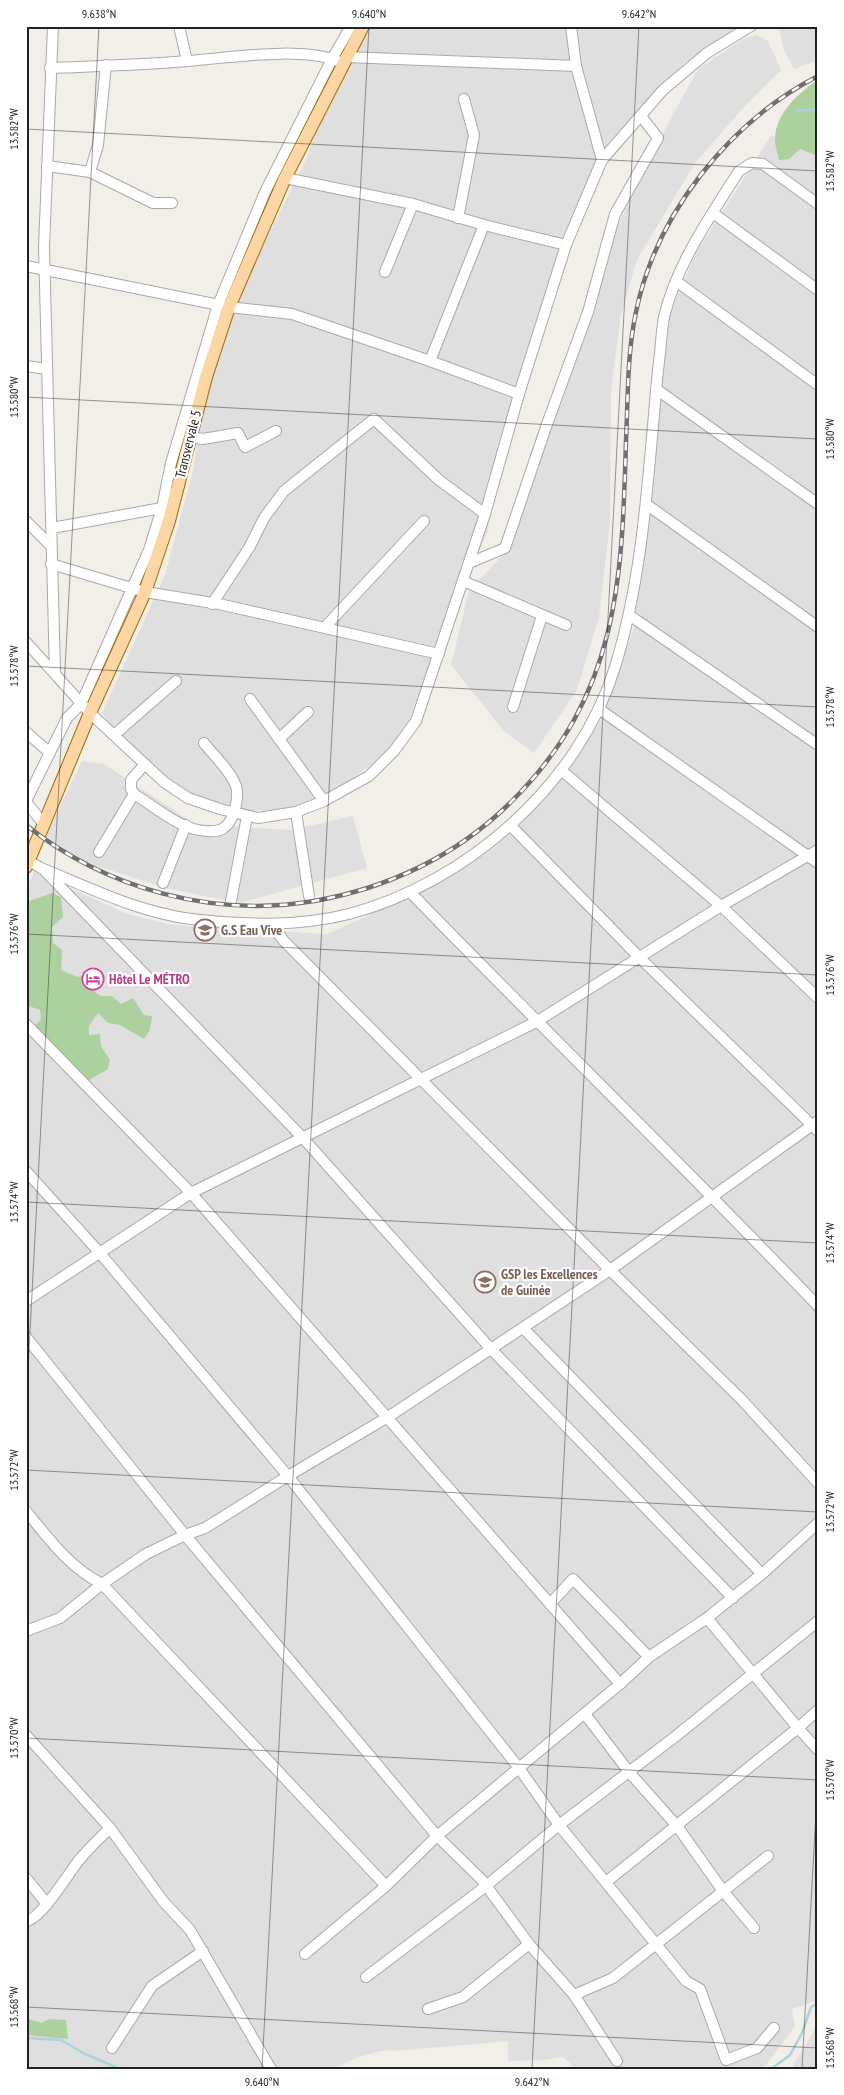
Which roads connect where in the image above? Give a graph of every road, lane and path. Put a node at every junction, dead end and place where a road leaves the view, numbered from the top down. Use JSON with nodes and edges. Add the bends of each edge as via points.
{"nodes":[{"id":1,"x":53,"y":26,"type":"edge"},
{"id":2,"x":179,"y":26,"type":"edge"},
{"id":3,"x":351,"y":26,"type":"edge"},
{"id":4,"x":363,"y":26,"type":"edge"},
{"id":5,"x":571,"y":26,"type":"edge"},
{"id":6,"x":751,"y":26,"type":"edge"},
{"id":7,"x":341,"y":60,"type":"junction"},
{"id":8,"x":187,"y":61,"type":"junction"},
{"id":9,"x":106,"y":65,"type":"junction"},
{"id":10,"x":576,"y":66,"type":"junction"},
{"id":11,"x":50,"y":68,"type":"junction"},
{"id":12,"x":464,"y":99,"type":"dead end"},
{"id":13,"x":640,"y":116,"type":"junction"},
{"id":14,"x":602,"y":160,"type":"junction"},
{"id":15,"x":47,"y":166,"type":"junction"},
{"id":16,"x":90,"y":172,"type":"junction"},
{"id":17,"x":285,"y":178,"type":"junction"},
{"id":18,"x":172,"y":203,"type":"dead end"},
{"id":19,"x":413,"y":204,"type":"junction"},
{"id":20,"x":818,"y":204,"type":"edge"},
{"id":21,"x":713,"y":213,"type":"junction"},
{"id":22,"x":458,"y":218,"type":"junction"},
{"id":23,"x":484,"y":225,"type":"junction"},
{"id":24,"x":566,"y":245,"type":"junction"},
{"id":25,"x":26,"y":266,"type":"edge"},
{"id":26,"x":44,"y":270,"type":"junction"},
{"id":27,"x":385,"y":272,"type":"dead end"},
{"id":28,"x":676,"y":281,"type":"junction"},
{"id":29,"x":818,"y":290,"type":"edge"},
{"id":30,"x":223,"y":306,"type":"junction"},
{"id":31,"x":430,"y":361,"type":"junction"},
{"id":32,"x":26,"y":366,"type":"edge"},
{"id":33,"x":47,"y":369,"type":"junction"},
{"id":34,"x":818,"y":385,"type":"edge"},
{"id":35,"x":656,"y":389,"type":"junction"},
{"id":36,"x":519,"y":394,"type":"junction"},
{"id":37,"x":276,"y":431,"type":"dead end"},
{"id":38,"x":190,"y":437,"type":"junction"},
{"id":39,"x":646,"y":504,"type":"junction"},
{"id":40,"x":818,"y":504,"type":"edge"},
{"id":41,"x":167,"y":507,"type":"junction"},
{"id":42,"x":485,"y":514,"type":"junction"},
{"id":43,"x":424,"y":520,"type":"dead end"},
{"id":44,"x":26,"y":521,"type":"edge"},
{"id":45,"x":52,"y":528,"type":"junction"},
{"id":46,"x":51,"y":546,"type":"junction"},
{"id":47,"x":469,"y":563,"type":"junction"},
{"id":48,"x":51,"y":564,"type":"junction"},
{"id":49,"x":463,"y":581,"type":"junction"},
{"id":50,"x":132,"y":588,"type":"junction"},
{"id":51,"x":145,"y":592,"type":"junction"},
{"id":52,"x":212,"y":604,"type":"junction"},
{"id":53,"x":629,"y":615,"type":"junction"},
{"id":54,"x":542,"y":616,"type":"junction"},
{"id":55,"x":566,"y":625,"type":"dead end"},
{"id":56,"x":325,"y":627,"type":"junction"},
{"id":57,"x":818,"y":627,"type":"edge"},
{"id":58,"x":26,"y":642,"type":"edge"},
{"id":59,"x":439,"y":654,"type":"junction"},
{"id":60,"x":55,"y":673,"type":"junction"},
{"id":61,"x":176,"y":681,"type":"dead end"},
{"id":62,"x":250,"y":699,"type":"dead end"},
{"id":63,"x":514,"y":707,"type":"dead end"},
{"id":64,"x":86,"y":708,"type":"junction"},
{"id":65,"x":599,"y":709,"type":"junction"},
{"id":66,"x":308,"y":712,"type":"dead end"},
{"id":67,"x":26,"y":732,"type":"edge"},
{"id":68,"x":114,"y":735,"type":"junction"},
{"id":69,"x":279,"y":739,"type":"junction"},
{"id":70,"x":204,"y":743,"type":"dead end"},
{"id":71,"x":818,"y":745,"type":"edge"},
{"id":72,"x":50,"y":753,"type":"junction"},
{"id":73,"x":145,"y":764,"type":"junction"},
{"id":74,"x":561,"y":770,"type":"junction"},
{"id":75,"x":134,"y":794,"type":"junction"},
{"id":76,"x":26,"y":801,"type":"edge"},
{"id":77,"x":324,"y":801,"type":"junction"},
{"id":78,"x":234,"y":812,"type":"junction"},
{"id":79,"x":296,"y":812,"type":"junction"},
{"id":80,"x":247,"y":816,"type":"junction"},
{"id":81,"x":43,"y":822,"type":"junction"},
{"id":82,"x":186,"y":825,"type":"junction"},
{"id":83,"x":511,"y":826,"type":"junction"},
{"id":84,"x":818,"y":850,"type":"edge"},
{"id":85,"x":99,"y":852,"type":"dead end"},
{"id":86,"x":29,"y":855,"type":"edge"},
{"id":87,"x":808,"y":855,"type":"junction"},
{"id":88,"x":818,"y":863,"type":"edge"},
{"id":89,"x":41,"y":868,"type":"junction"},
{"id":90,"x":163,"y":883,"type":"dead end"},
{"id":91,"x":410,"y":892,"type":"junction"},
{"id":92,"x":309,"y":896,"type":"dead end"},
{"id":93,"x":231,"y":901,"type":"dead end"},
{"id":94,"x":721,"y":906,"type":"junction"},
{"id":95,"x":272,"y":925,"type":"junction"},
{"id":96,"x":639,"y":957,"type":"junction"},
{"id":97,"x":818,"y":998,"type":"edge"},
{"id":98,"x":536,"y":1022,"type":"junction"},
{"id":99,"x":26,"y":1024,"type":"edge"},
{"id":100,"x":421,"y":1078,"type":"junction"},
{"id":101,"x":816,"y":1126,"type":"edge"},
{"id":102,"x":304,"y":1138,"type":"junction"},
{"id":103,"x":26,"y":1171,"type":"edge"},
{"id":104,"x":191,"y":1193,"type":"junction"},
{"id":105,"x":714,"y":1196,"type":"junction"},
{"id":106,"x":99,"y":1252,"type":"junction"},
{"id":107,"x":610,"y":1270,"type":"junction"},
{"id":108,"x":26,"y":1301,"type":"edge"},
{"id":109,"x":818,"y":1306,"type":"edge"},
{"id":110,"x":523,"y":1328,"type":"junction"},
{"id":111,"x":26,"y":1338,"type":"edge"},
{"id":112,"x":491,"y":1349,"type":"junction"},
{"id":113,"x":388,"y":1417,"type":"junction"},
{"id":114,"x":288,"y":1476,"type":"junction"},
{"id":115,"x":818,"y":1484,"type":"edge"},
{"id":116,"x":26,"y":1511,"type":"edge"},
{"id":117,"x":818,"y":1523,"type":"edge"},
{"id":118,"x":185,"y":1535,"type":"junction"},
{"id":119,"x":762,"y":1574,"type":"junction"},
{"id":120,"x":102,"y":1584,"type":"junction"},
{"id":121,"x":733,"y":1598,"type":"junction"},
{"id":122,"x":550,"y":1604,"type":"junction"},
{"id":123,"x":707,"y":1618,"type":"junction"},
{"id":124,"x":818,"y":1621,"type":"edge"},
{"id":125,"x":27,"y":1630,"type":"edge"},
{"id":126,"x":649,"y":1657,"type":"junction"},
{"id":127,"x":753,"y":1674,"type":"junction"},
{"id":128,"x":620,"y":1684,"type":"junction"},
{"id":129,"x":818,"y":1710,"type":"edge"},
{"id":130,"x":585,"y":1714,"type":"junction"},
{"id":131,"x":798,"y":1728,"type":"junction"},
{"id":132,"x":26,"y":1735,"type":"edge"},
{"id":133,"x":818,"y":1750,"type":"edge"},
{"id":134,"x":519,"y":1768,"type":"junction"},
{"id":135,"x":629,"y":1772,"type":"junction"},
{"id":136,"x":559,"y":1825,"type":"junction"},
{"id":137,"x":677,"y":1826,"type":"junction"},
{"id":138,"x":110,"y":1828,"type":"junction"},
{"id":139,"x":437,"y":1836,"type":"junction"},
{"id":140,"x":768,"y":1856,"type":"dead end"},
{"id":141,"x":26,"y":1878,"type":"edge"},
{"id":142,"x":606,"y":1882,"type":"junction"},
{"id":143,"x":386,"y":1886,"type":"junction"},
{"id":144,"x":486,"y":1886,"type":"junction"},
{"id":145,"x":723,"y":1891,"type":"junction"},
{"id":146,"x":47,"y":1904,"type":"junction"},
{"id":147,"x":26,"y":1922,"type":"edge"},
{"id":148,"x":754,"y":1928,"type":"dead end"},
{"id":149,"x":530,"y":1944,"type":"junction"},
{"id":150,"x":657,"y":1944,"type":"junction"},
{"id":151,"x":203,"y":1951,"type":"junction"},
{"id":152,"x":305,"y":1954,"type":"dead end"},
{"id":153,"x":366,"y":1977,"type":"dead end"},
{"id":154,"x":574,"y":1995,"type":"junction"},
{"id":155,"x":428,"y":2009,"type":"dead end"},
{"id":156,"x":774,"y":2028,"type":"dead end"},
{"id":157,"x":112,"y":2048,"type":"dead end"},
{"id":158,"x":617,"y":2061,"type":"dead end"},
{"id":159,"x":271,"y":2069,"type":"edge"}],
"edges":[{"from":1,"to":11,"type":"street"},
{"from":2,"to":8,"type":"street"},
{"from":3,"to":7,"type":"street"},
{"from":4,"to":7,"type":"main road","name":"Transvervale 5"},
{"from":5,"to":10,"type":"street"},
{"from":6,"to":13,"type":"street","via":[[707,53],[663,90]]},
{"from":7,"to":8,"type":"street","via":[[299,54]]},
{"from":7,"to":10,"type":"street"},
{"from":7,"to":17,"type":"main road","name":"Transvervale 5"},
{"from":7,"to":30,"type":"street","via":[[265,192]]},
{"from":8,"to":9,"type":"street"},
{"from":9,"to":11,"type":"street"},
{"from":9,"to":16,"type":"street","via":[[98,145]]},
{"from":10,"to":14,"type":"street"},
{"from":11,"to":15,"type":"street"},
{"from":12,"to":22,"type":"street","via":[[474,136]]},
{"from":13,"to":14,"type":"street"},
{"from":13,"to":47,"type":"street","via":[[658,138],[615,214],[588,312],[505,548]]},
{"from":14,"to":24,"type":"street"},
{"from":15,"to":16,"type":"street"},
{"from":15,"to":26,"type":"street"},
{"from":16,"to":18,"type":"street","via":[[153,202]]},
{"from":17,"to":19,"type":"street"},
{"from":17,"to":30,"type":"main road","name":"Transvervale 5"},
{"from":19,"to":22,"type":"street"},
{"from":19,"to":27,"type":"street"},
{"from":20,"to":21,"type":"street","via":[[763,164],[752,163],[739,171]]},
{"from":21,"to":28,"type":"street","via":[[688,253]]},
{"from":21,"to":29,"type":"street"},
{"from":22,"to":23,"type":"street"},
{"from":23,"to":24,"type":"street"},
{"from":23,"to":31,"type":"street"},
{"from":24,"to":36,"type":"street"},
{"from":25,"to":26,"type":"street"},
{"from":26,"to":30,"type":"street"},
{"from":26,"to":33,"type":"street"},
{"from":28,"to":34,"type":"street"},
{"from":28,"to":35,"type":"street","via":[[664,318]]},
{"from":30,"to":31,"type":"street","via":[[292,314]]},
{"from":30,"to":38,"type":"main road","name":"Transvervale 5"},
{"from":30,"to":41,"type":"street","via":[[171,463]]},
{"from":31,"to":36,"type":"street"},
{"from":32,"to":33,"type":"street"},
{"from":33,"to":45,"type":"street"},
{"from":35,"to":39,"type":"street"},
{"from":35,"to":40,"type":"street"},
{"from":36,"to":42,"type":"street"},
{"from":37,"to":38,"type":"street","via":[[245,447],[238,433],[203,440]]},
{"from":38,"to":41,"type":"main road","name":"Transvervale 5"},
{"from":39,"to":53,"type":"street"},
{"from":39,"to":57,"type":"street"},
{"from":41,"to":45,"type":"street"},
{"from":41,"to":50,"type":"street"},
{"from":41,"to":51,"type":"main road","name":"Transvervale 5"},
{"from":42,"to":47,"type":"street"},
{"from":42,"to":52,"type":"street","via":[[439,480],[374,420],[284,491]]},
{"from":43,"to":56,"type":"street"},
{"from":44,"to":46,"type":"street"},
{"from":45,"to":46,"type":"street"},
{"from":46,"to":48,"type":"street"},
{"from":47,"to":49,"type":"street"},
{"from":48,"to":50,"type":"street"},
{"from":48,"to":60,"type":"street"},
{"from":49,"to":54,"type":"street"},
{"from":49,"to":59,"type":"street"},
{"from":50,"to":51,"type":"street"},
{"from":50,"to":64,"type":"street"},
{"from":51,"to":52,"type":"street"},
{"from":51,"to":64,"type":"main road","name":"Transvervale 5"},
{"from":52,"to":56,"type":"street"},
{"from":53,"to":65,"type":"street","via":[[615,668]]},
{"from":53,"to":71,"type":"street"},
{"from":54,"to":55,"type":"street"},
{"from":54,"to":63,"type":"street"},
{"from":56,"to":59,"type":"street"},
{"from":58,"to":60,"type":"street"},
{"from":59,"to":77,"type":"street","via":[[416,721],[394,751],[368,776]]},
{"from":60,"to":64,"type":"street"},
{"from":61,"to":68,"type":"street"},
{"from":62,"to":69,"type":"street"},
{"from":64,"to":68,"type":"street"},
{"from":64,"to":72,"type":"street","via":[[67,718]]},
{"from":64,"to":81,"type":"main road","name":"Transvervale 5"},
{"from":65,"to":74,"type":"street"},
{"from":65,"to":87,"type":"street"},
{"from":66,"to":69,"type":"street"},
{"from":67,"to":72,"type":"street"},
{"from":68,"to":73,"type":"street"},
{"from":69,"to":77,"type":"street"},
{"from":70,"to":78,"type":"street","via":[[237,788]]},
{"from":72,"to":76,"type":"street"},
{"from":73,"to":75,"type":"street","via":[[131,780]]},
{"from":73,"to":78,"type":"street","via":[[188,798]]},
{"from":74,"to":83,"type":"street"},
{"from":74,"to":94,"type":"street"},
{"from":75,"to":82,"type":"street"},
{"from":75,"to":85,"type":"street"},
{"from":76,"to":81,"type":"street"},
{"from":77,"to":79,"type":"street"},
{"from":78,"to":80,"type":"street"},
{"from":78,"to":82,"type":"street","via":[[228,826],[220,830]]},
{"from":79,"to":80,"type":"street","via":[[258,818]]},
{"from":79,"to":92,"type":"street"},
{"from":80,"to":93,"type":"street"},
{"from":81,"to":86,"type":"main road","name":"Transvervale 5"},
{"from":82,"to":90,"type":"street"},
{"from":83,"to":91,"type":"street","via":[[463,861]]},
{"from":83,"to":96,"type":"street"},
{"from":84,"to":87,"type":"street"},
{"from":86,"to":89,"type":"street"},
{"from":87,"to":88,"type":"street"},
{"from":87,"to":94,"type":"street"},
{"from":89,"to":95,"type":"street","via":[[141,909],[190,918]]},
{"from":89,"to":102,"type":"street"},
{"from":91,"to":95,"type":"street","via":[[350,913]]},
{"from":91,"to":98,"type":"street"},
{"from":94,"to":96,"type":"street"},
{"from":94,"to":97,"type":"street"},
{"from":95,"to":100,"type":"street","via":[[283,940]]},
{"from":96,"to":98,"type":"street"},
{"from":96,"to":101,"type":"street"},
{"from":98,"to":100,"type":"street"},
{"from":98,"to":105,"type":"street"},
{"from":99,"to":104,"type":"street"},
{"from":100,"to":102,"type":"street"},
{"from":100,"to":107,"type":"street"},
{"from":101,"to":105,"type":"street"},
{"from":102,"to":104,"type":"street"},
{"from":102,"to":112,"type":"street"},
{"from":103,"to":106,"type":"street"},
{"from":104,"to":106,"type":"street"},
{"from":104,"to":113,"type":"street"},
{"from":105,"to":107,"type":"street"},
{"from":105,"to":109,"type":"street"},
{"from":106,"to":108,"type":"street"},
{"from":106,"to":114,"type":"street"},
{"from":107,"to":110,"type":"street"},
{"from":107,"to":115,"type":"street","via":[[742,1400]]},
{"from":110,"to":112,"type":"street"},
{"from":110,"to":119,"type":"street"},
{"from":111,"to":118,"type":"street"},
{"from":112,"to":113,"type":"street"},
{"from":112,"to":121,"type":"street"},
{"from":113,"to":114,"type":"street"},
{"from":113,"to":122,"type":"street"},
{"from":114,"to":118,"type":"street","via":[[205,1528]]},
{"from":114,"to":134,"type":"street"},
{"from":116,"to":120,"type":"street","via":[[59,1553],[87,1577]]},
{"from":117,"to":119,"type":"street"},
{"from":118,"to":120,"type":"street","via":[[146,1554]]},
{"from":118,"to":139,"type":"street"},
{"from":119,"to":121,"type":"street"},
{"from":120,"to":125,"type":"street","via":[[60,1618]]},
{"from":120,"to":143,"type":"street"},
{"from":121,"to":123,"type":"street"},
{"from":122,"to":126,"type":"street","via":[[573,1579]]},
{"from":122,"to":128,"type":"street"},
{"from":123,"to":126,"type":"street"},
{"from":123,"to":127,"type":"street"},
{"from":124,"to":127,"type":"street"},
{"from":126,"to":128,"type":"street"},
{"from":127,"to":131,"type":"street"},
{"from":127,"to":135,"type":"street"},
{"from":128,"to":130,"type":"street"},
{"from":129,"to":131,"type":"street"},
{"from":130,"to":134,"type":"street"},
{"from":130,"to":135,"type":"street"},
{"from":131,"to":133,"type":"street"},
{"from":131,"to":137,"type":"street"},
{"from":132,"to":138,"type":"street"},
{"from":134,"to":136,"type":"street"},
{"from":134,"to":139,"type":"street"},
{"from":135,"to":136,"type":"street"},
{"from":135,"to":137,"type":"street"},
{"from":136,"to":142,"type":"street"},
{"from":136,"to":144,"type":"street"},
{"from":137,"to":142,"type":"street"},
{"from":137,"to":145,"type":"street"},
{"from":138,"to":146,"type":"street","via":[[80,1859]]},
{"from":138,"to":151,"type":"street","via":[[162,1901],[190,1930]]},
{"from":139,"to":143,"type":"street"},
{"from":139,"to":144,"type":"street"},
{"from":140,"to":145,"type":"street"},
{"from":141,"to":146,"type":"street"},
{"from":142,"to":150,"type":"street"},
{"from":143,"to":152,"type":"street"},
{"from":144,"to":149,"type":"street"},
{"from":144,"to":153,"type":"street"},
{"from":145,"to":148,"type":"street"},
{"from":145,"to":150,"type":"street"},
{"from":146,"to":147,"type":"street"},
{"from":149,"to":154,"type":"street"},
{"from":149,"to":155,"type":"street","via":[[463,1997]]},
{"from":150,"to":154,"type":"street","via":[[613,1978]]},
{"from":150,"to":156,"type":"street","via":[[686,1981],[700,1989],[726,2060],[756,2048]]},
{"from":151,"to":157,"type":"street","via":[[152,1986]]},
{"from":151,"to":159,"type":"street"},
{"from":154,"to":158,"type":"street"}]}
